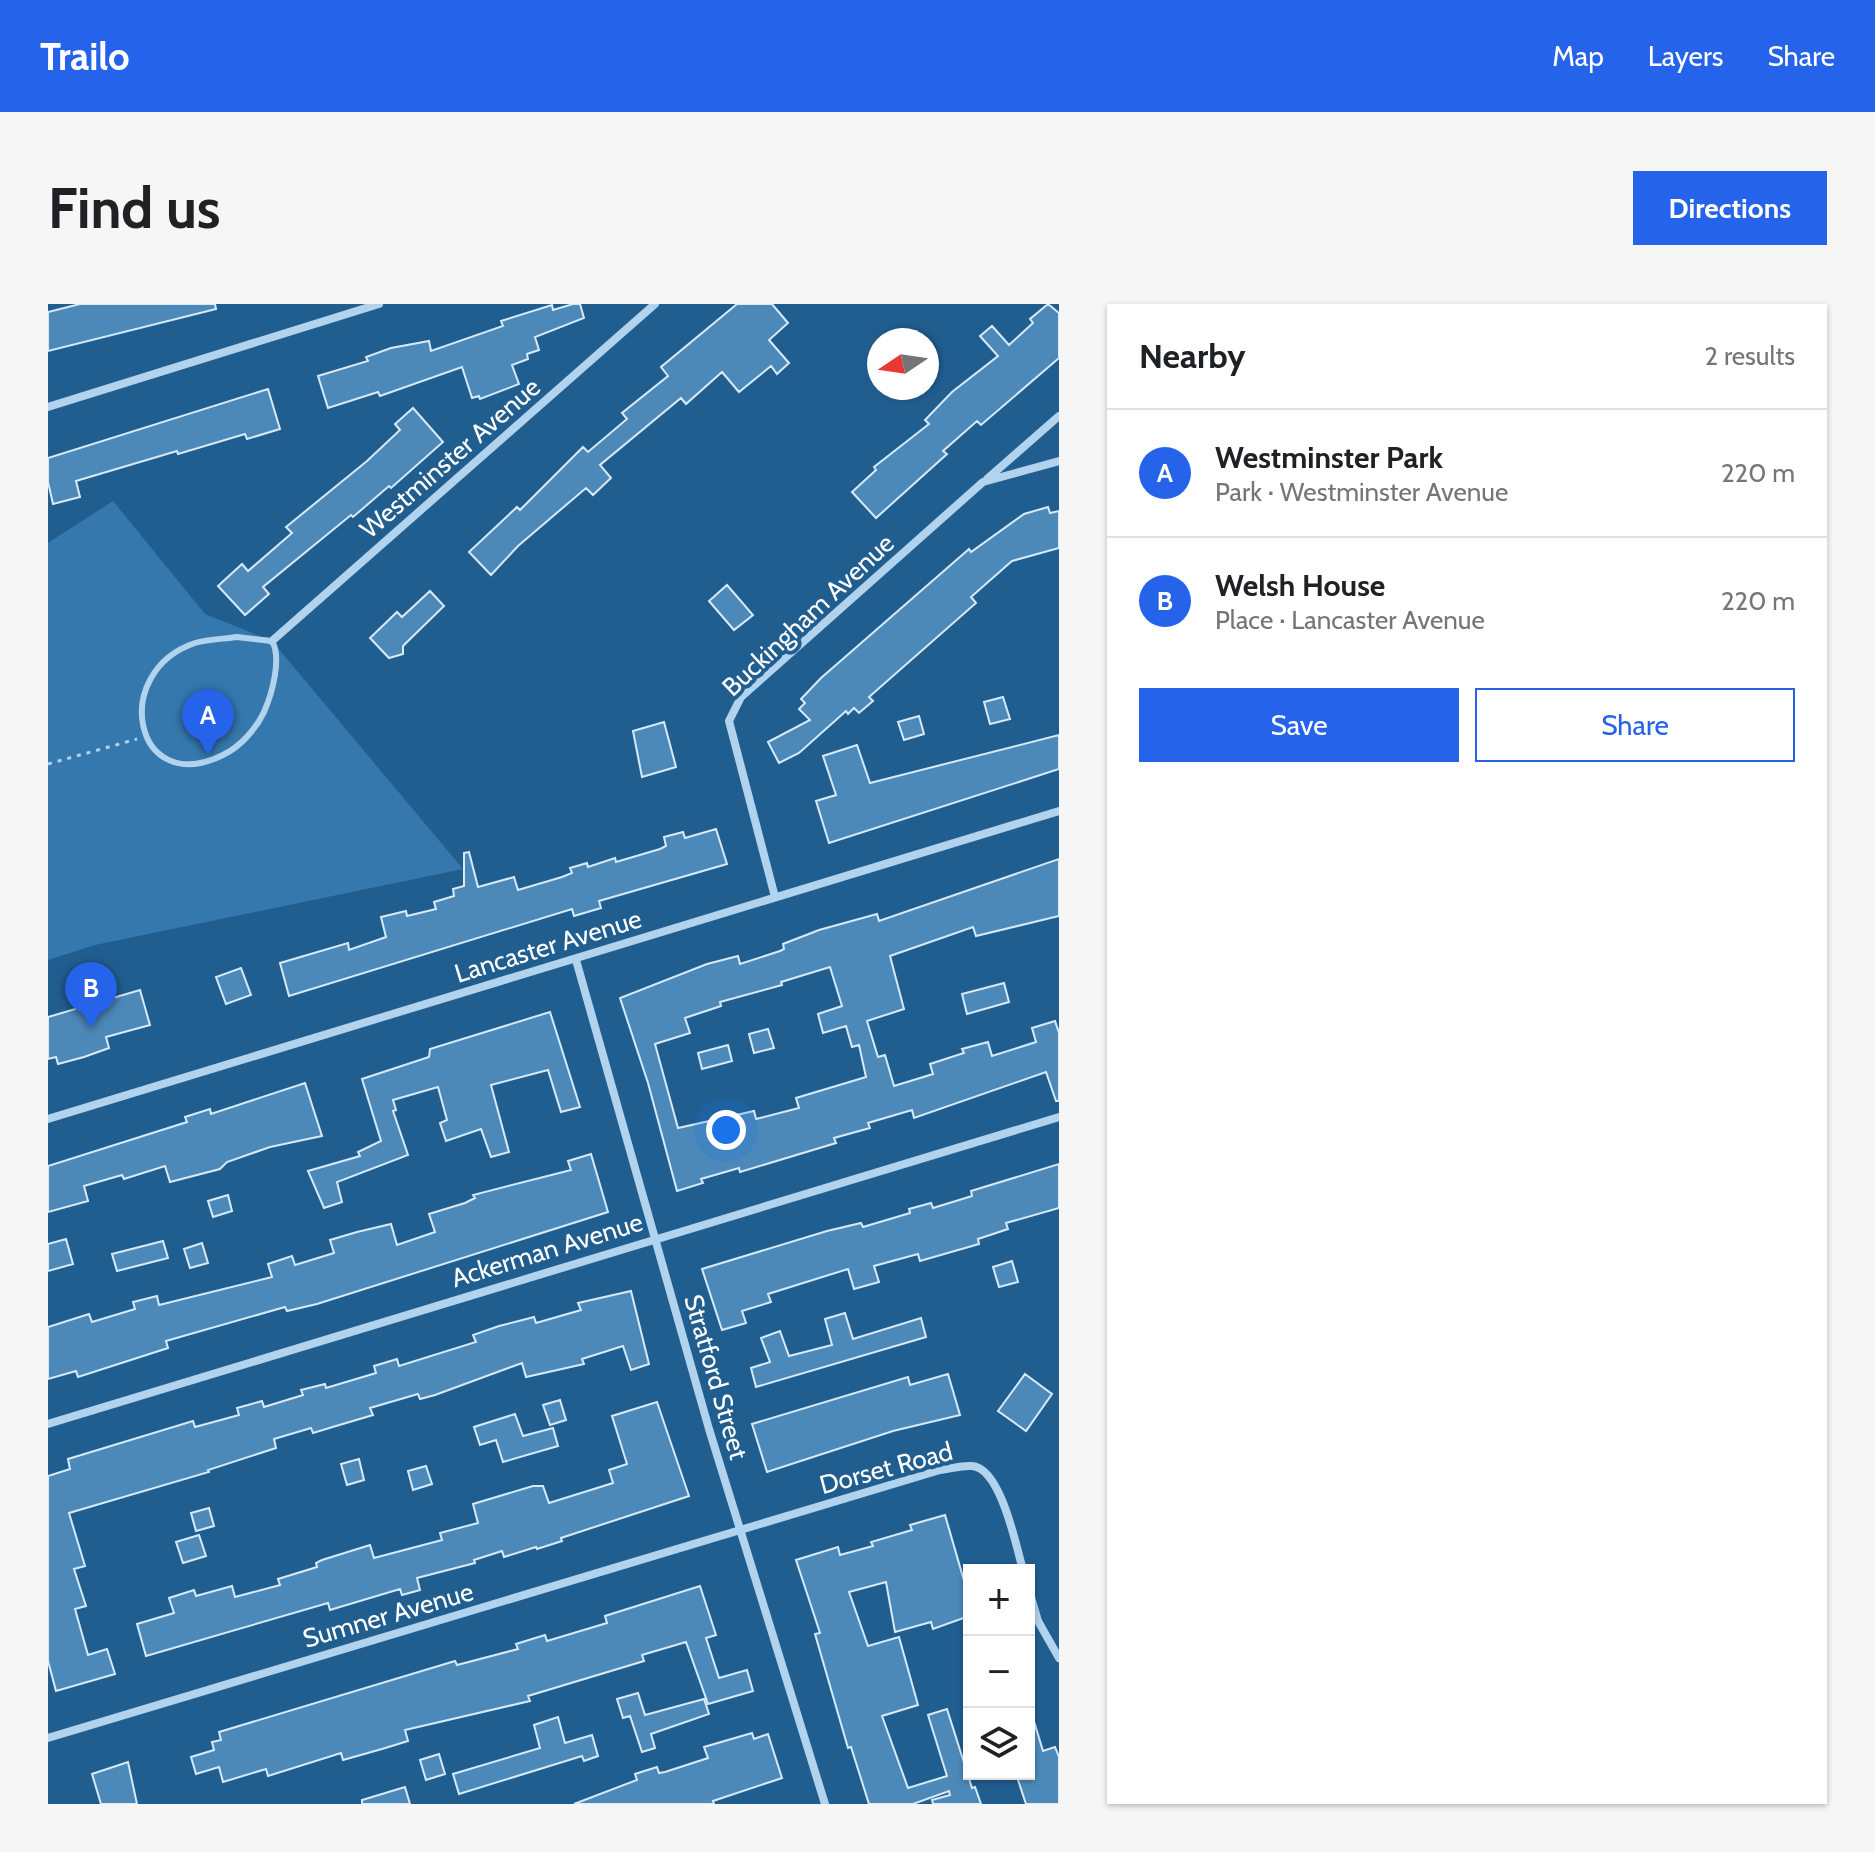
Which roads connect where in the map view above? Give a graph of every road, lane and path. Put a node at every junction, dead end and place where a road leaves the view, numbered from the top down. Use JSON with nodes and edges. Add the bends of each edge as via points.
{"nodes":[{"id":1,"x":379,"y":304,"type":"edge"},
{"id":2,"x":655,"y":304,"type":"edge"},
{"id":3,"x":48,"y":407,"type":"edge"},
{"id":4,"x":1059,"y":416,"type":"edge"},
{"id":5,"x":1059,"y":461,"type":"edge"},
{"id":6,"x":983,"y":482,"type":"junction"},
{"id":7,"x":272,"y":641,"type":"junction"},
{"id":8,"x":144,"y":737,"type":"junction"},
{"id":9,"x":48,"y":764,"type":"edge"},
{"id":10,"x":1059,"y":811,"type":"edge"},
{"id":11,"x":775,"y":897,"type":"junction"},
{"id":12,"x":576,"y":960,"type":"junction"},
{"id":13,"x":1059,"y":1117,"type":"edge"},
{"id":14,"x":48,"y":1119,"type":"edge"},
{"id":15,"x":656,"y":1238,"type":"junction"},
{"id":16,"x":48,"y":1424,"type":"edge"},
{"id":17,"x":740,"y":1531,"type":"junction"},
{"id":18,"x":1021,"y":1564,"type":"edge"},
{"id":19,"x":1035,"y":1611,"type":"edge"},
{"id":20,"x":1059,"y":1658,"type":"edge"},
{"id":21,"x":48,"y":1738,"type":"edge"},
{"id":22,"x":825,"y":1804,"type":"edge"}],
"edges":[{"from":1,"to":3,"type":"street"},
{"from":2,"to":7,"type":"street","name":"Westminster Avenue"},
{"from":4,"to":6,"type":"street","name":"Buckingham Avenue"},
{"from":5,"to":6,"type":"street","name":"Buckingham Avenue"},
{"from":6,"to":11,"type":"street","name":"Buckingham Avenue","via":[[741,697],[730,713],[747,800]]},
{"from":7,"to":8,"type":"lane","via":[[237,637],[194,643],[174,655],[147,686],[139,708]]},
{"from":7,"to":8,"type":"lane","via":[[276,648],[271,696],[261,718],[232,751],[206,764],[180,763],[160,755]]},
{"from":8,"to":9,"type":"path"},
{"from":10,"to":11,"type":"street","name":"Lancaster Avenue"},
{"from":11,"to":12,"type":"street","name":"Lancaster Avenue"},
{"from":12,"to":14,"type":"street","name":"Lancaster Avenue"},
{"from":12,"to":15,"type":"street","name":"Stratford Street"},
{"from":13,"to":15,"type":"street","name":"Ackerman Avenue"},
{"from":15,"to":16,"type":"street","name":"Ackerman Avenue"},
{"from":15,"to":17,"type":"street","name":"Stratford Street"},
{"from":17,"to":18,"type":"street","name":"Dorset Road","via":[[940,1470],[974,1465],[998,1487]]},
{"from":17,"to":21,"type":"street","name":"Sumner Avenue"},
{"from":17,"to":22,"type":"street","name":"Stratford Street"},
{"from":19,"to":20,"type":"street"}]}
